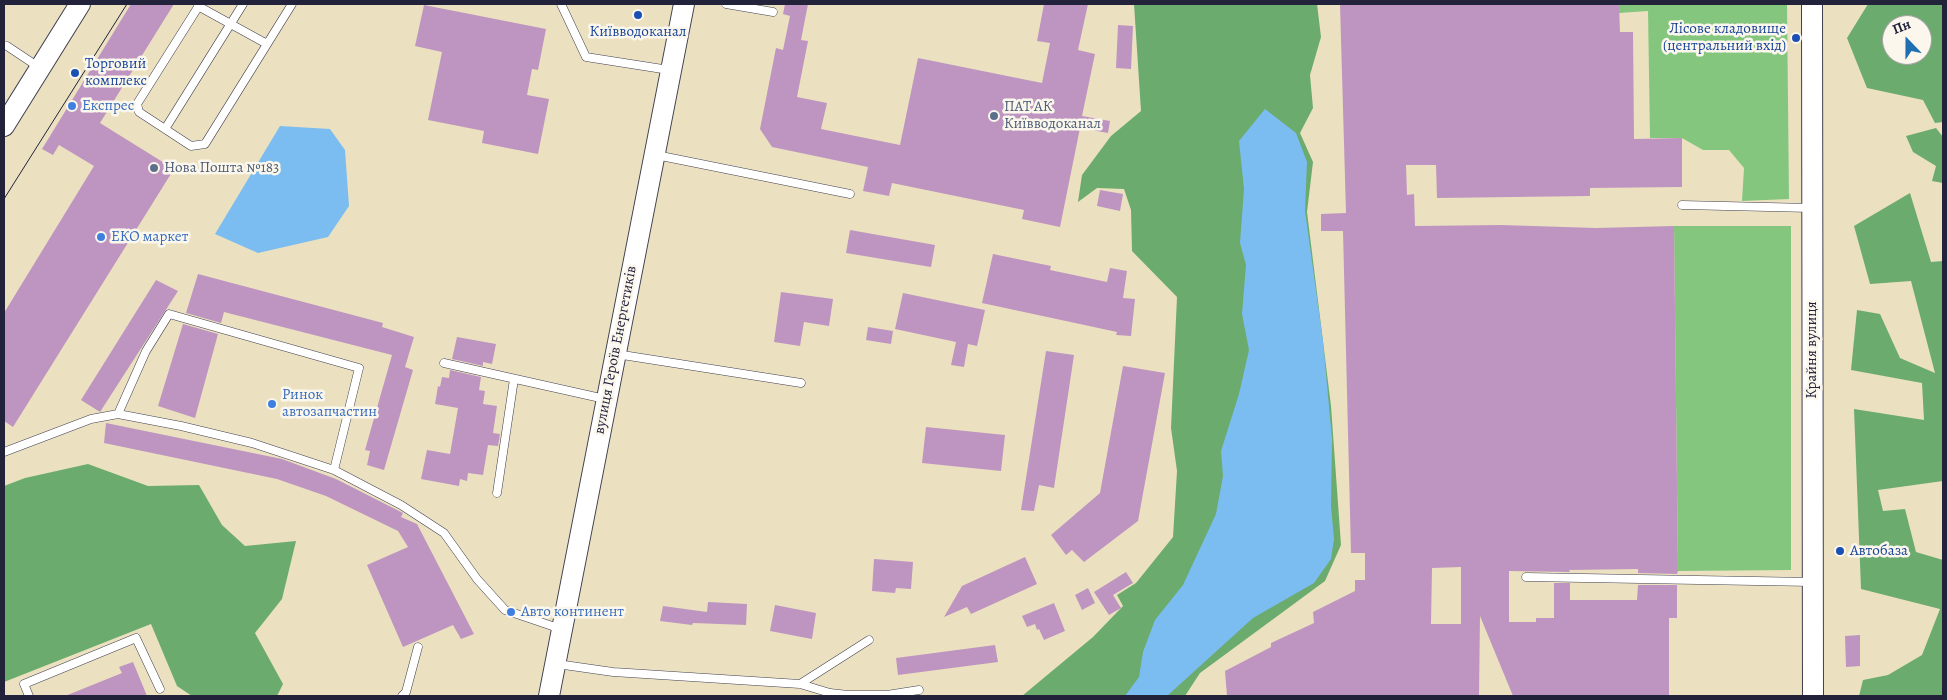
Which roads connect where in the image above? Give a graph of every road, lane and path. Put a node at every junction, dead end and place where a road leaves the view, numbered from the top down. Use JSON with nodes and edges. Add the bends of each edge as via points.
{"nodes":[{"id":1,"x":80,"y":4,"type":"edge"},
{"id":2,"x":244,"y":4,"type":"edge"},
{"id":3,"x":292,"y":4,"type":"edge"},
{"id":4,"x":560,"y":4,"type":"edge"},
{"id":5,"x":684,"y":4,"type":"edge"},
{"id":6,"x":726,"y":4,"type":"edge"},
{"id":7,"x":1812,"y":4,"type":"edge"},
{"id":8,"x":199,"y":5,"type":"edge"},
{"id":9,"x":773,"y":12,"type":"dead end"},
{"id":10,"x":230,"y":24,"type":"junction"},
{"id":11,"x":267,"y":44,"type":"junction"},
{"id":12,"x":7,"y":46,"type":"dead end"},
{"id":13,"x":40,"y":68,"type":"junction"},
{"id":14,"x":671,"y":70,"type":"junction"},
{"id":15,"x":4,"y":126,"type":"edge"},
{"id":16,"x":165,"y":129,"type":"junction"},
{"id":17,"x":654,"y":155,"type":"junction"},
{"id":18,"x":850,"y":194,"type":"dead end"},
{"id":19,"x":1682,"y":206,"type":"dead end"},
{"id":20,"x":1811,"y":208,"type":"junction"},
{"id":21,"x":616,"y":354,"type":"junction"},
{"id":22,"x":444,"y":363,"type":"dead end"},
{"id":23,"x":514,"y":379,"type":"junction"},
{"id":24,"x":800,"y":382,"type":"dead end"},
{"id":25,"x":607,"y":399,"type":"junction"},
{"id":26,"x":118,"y":414,"type":"junction"},
{"id":27,"x":4,"y":452,"type":"edge"},
{"id":28,"x":334,"y":470,"type":"junction"},
{"id":29,"x":497,"y":493,"type":"dead end"},
{"id":30,"x":1526,"y":577,"type":"dead end"},
{"id":31,"x":1812,"y":582,"type":"junction"},
{"id":32,"x":562,"y":630,"type":"junction"},
{"id":33,"x":870,"y":640,"type":"dead end"},
{"id":34,"x":418,"y":647,"type":"dead end"},
{"id":35,"x":555,"y":664,"type":"junction"},
{"id":36,"x":800,"y":684,"type":"junction"},
{"id":37,"x":160,"y":689,"type":"dead end"},
{"id":38,"x":919,"y":690,"type":"dead end"},
{"id":39,"x":29,"y":696,"type":"edge"},
{"id":40,"x":402,"y":696,"type":"edge"},
{"id":41,"x":549,"y":696,"type":"edge"},
{"id":42,"x":1813,"y":696,"type":"edge"}],
"edges":[{"from":1,"to":13,"type":"street"},
{"from":2,"to":10,"type":"lane"},
{"from":3,"to":11,"type":"lane"},
{"from":4,"to":14,"type":"lane","via":[[586,57]]},
{"from":5,"to":14,"type":"street","name":"вулиця Героїв Енергетиків"},
{"from":6,"to":9,"type":"lane"},
{"from":7,"to":20,"type":"street","name":"Крайня вулиця"},
{"from":8,"to":10,"type":"lane"},
{"from":8,"to":16,"type":"lane","via":[[137,104],[139,112]]},
{"from":10,"to":11,"type":"lane"},
{"from":10,"to":16,"type":"lane"},
{"from":11,"to":16,"type":"lane","via":[[206,144],[191,146]]},
{"from":12,"to":13,"type":"lane"},
{"from":13,"to":15,"type":"street"},
{"from":14,"to":17,"type":"street","name":"вулиця Героїв Енергетиків"},
{"from":17,"to":18,"type":"lane"},
{"from":17,"to":21,"type":"street","name":"вулиця Героїв Енергетиків"},
{"from":19,"to":20,"type":"lane"},
{"from":20,"to":31,"type":"street","name":"Крайня вулиця"},
{"from":21,"to":24,"type":"lane"},
{"from":21,"to":25,"type":"street","name":"вулиця Героїв Енергетиків"},
{"from":22,"to":23,"type":"lane"},
{"from":23,"to":25,"type":"lane"},
{"from":23,"to":29,"type":"lane"},
{"from":25,"to":32,"type":"street","name":"вулиця Героїв Енергетиків"},
{"from":26,"to":27,"type":"lane","via":[[91,419]]},
{"from":26,"to":28,"type":"lane","via":[[252,443]]},
{"from":26,"to":28,"type":"lane","via":[[146,351],[169,314],[359,368]]},
{"from":28,"to":32,"type":"lane","via":[[401,505],[444,533],[477,579],[505,610]]},
{"from":30,"to":31,"type":"lane"},
{"from":31,"to":42,"type":"street","name":"Крайня вулиця"},
{"from":32,"to":35,"type":"street","name":"вулиця Героїв Енергетиків"},
{"from":33,"to":36,"type":"lane"},
{"from":34,"to":40,"type":"lane","via":[[406,692]]},
{"from":35,"to":36,"type":"lane","via":[[613,672]]},
{"from":35,"to":41,"type":"street","name":"вулиця Героїв Енергетиків"},
{"from":36,"to":38,"type":"lane","via":[[848,695],[887,696]]},
{"from":37,"to":39,"type":"lane","via":[[136,638],[24,684]]}]}
